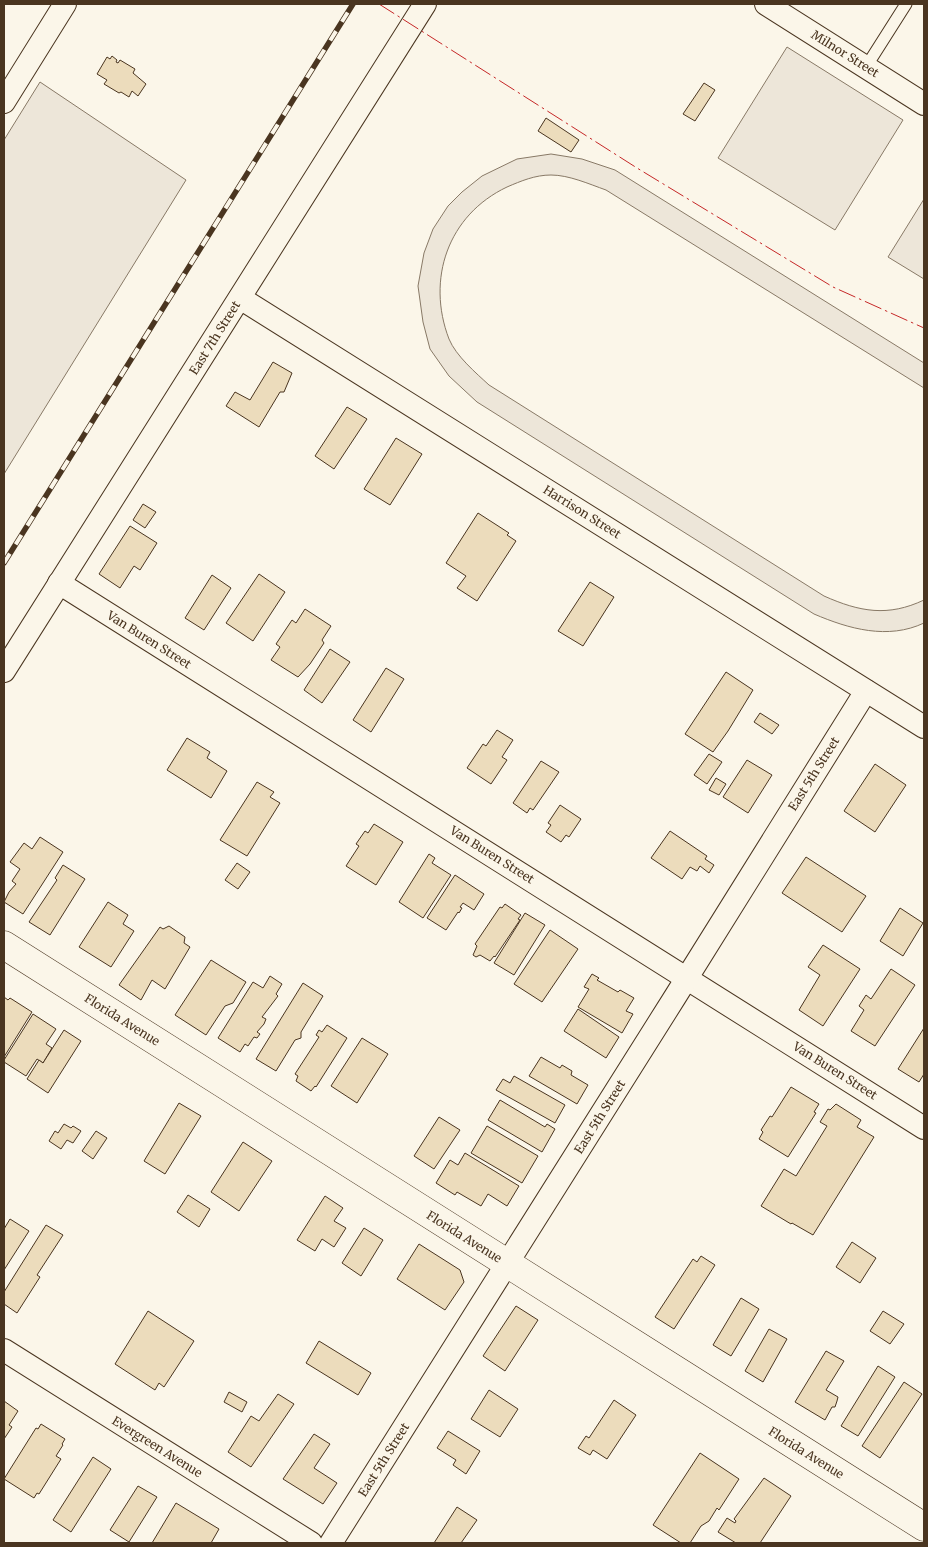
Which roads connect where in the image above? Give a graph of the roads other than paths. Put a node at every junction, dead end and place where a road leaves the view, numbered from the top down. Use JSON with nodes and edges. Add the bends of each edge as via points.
{"nodes":[{"id":1,"x":65,"y":4,"type":"edge"},
{"id":2,"x":425,"y":4,"type":"edge"},
{"id":3,"x":766,"y":4,"type":"edge"},
{"id":4,"x":906,"y":4,"type":"edge"},
{"id":5,"x":866,"y":67,"type":"junction"},
{"id":6,"x":4,"y":102,"type":"edge"},
{"id":7,"x":924,"y":104,"type":"edge"},
{"id":8,"x":240,"y":298,"type":"junction"},
{"id":9,"x":59,"y":583,"type":"junction"},
{"id":10,"x":4,"y":671,"type":"edge"},
{"id":11,"x":866,"y":691,"type":"junction"},
{"id":12,"x":924,"y":727,"type":"edge"},
{"id":13,"x":4,"y":945,"type":"edge"},
{"id":14,"x":687,"y":978,"type":"junction"},
{"id":15,"x":924,"y":1128,"type":"edge"},
{"id":16,"x":507,"y":1264,"type":"junction"},
{"id":17,"x":4,"y":1350,"type":"edge"},
{"id":18,"x":924,"y":1527,"type":"edge"},
{"id":19,"x":311,"y":1543,"type":"edge"},
{"id":20,"x":331,"y":1543,"type":"edge"}],
"edges":[{"from":1,"to":6,"type":"street"},
{"from":2,"to":8,"type":"street","name":"East 7th Street"},
{"from":3,"to":5,"type":"street","name":"Milnor Street"},
{"from":4,"to":5,"type":"lane"},
{"from":5,"to":7,"type":"street","name":"Milnor Street"},
{"from":8,"to":9,"type":"street","name":"East 7th Street"},
{"from":8,"to":11,"type":"street","name":"Harrison Street"},
{"from":9,"to":10,"type":"street","name":"East 7th Street"},
{"from":9,"to":14,"type":"street","name":"Van Buren Street"},
{"from":11,"to":12,"type":"street","name":"Harrison Street"},
{"from":11,"to":14,"type":"street","name":"East 5th Street"},
{"from":13,"to":16,"type":"street","name":"Florida Avenue"},
{"from":14,"to":15,"type":"street","name":"Van Buren Street"},
{"from":14,"to":16,"type":"street","name":"East 5th Street"},
{"from":16,"to":18,"type":"street","name":"Florida Avenue"},
{"from":16,"to":20,"type":"street","name":"East 5th Street"},
{"from":17,"to":19,"type":"street","name":"Evergreen Avenue"}]}
